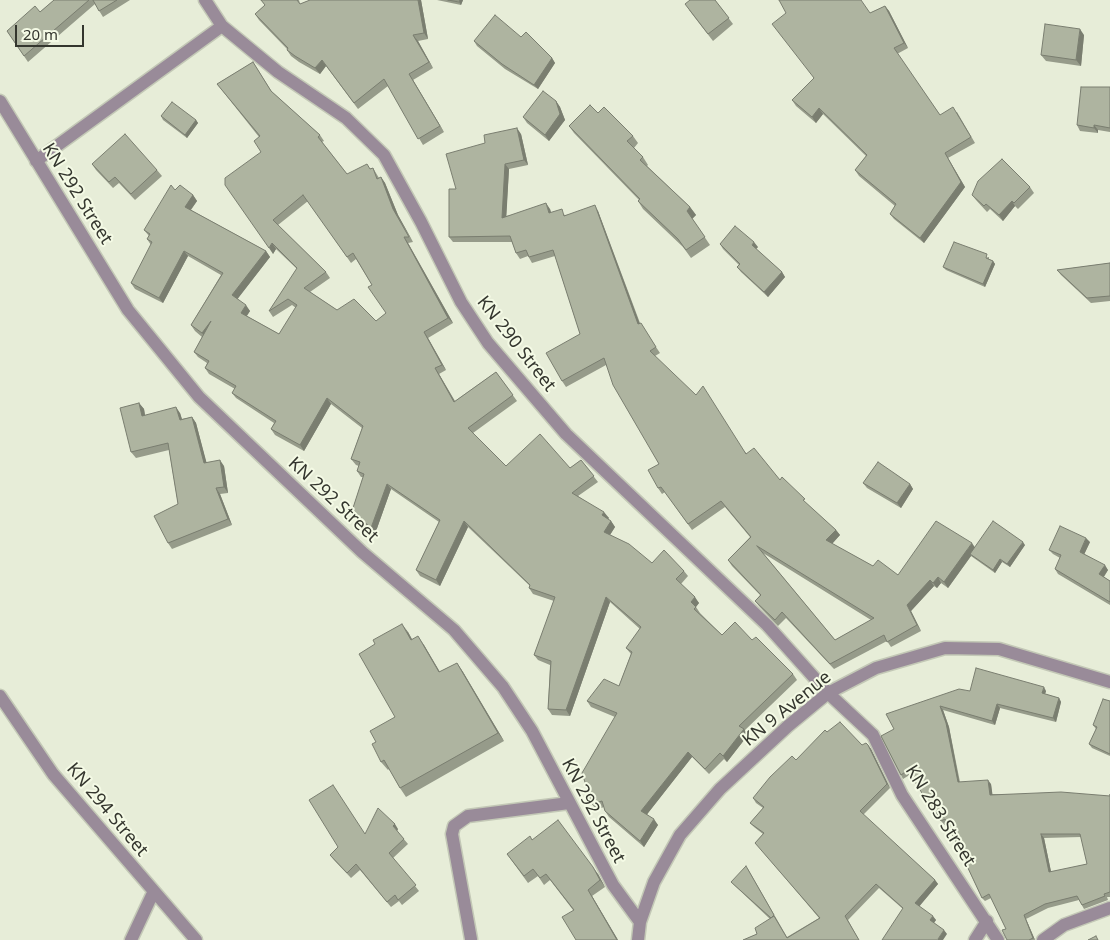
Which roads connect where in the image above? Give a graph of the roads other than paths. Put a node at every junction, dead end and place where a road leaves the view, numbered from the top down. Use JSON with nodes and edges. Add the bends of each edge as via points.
{"nodes":[{"id":1,"x":205,"y":0,"type":"edge"},
{"id":2,"x":222,"y":26,"type":"junction"},
{"id":3,"x":0,"y":101,"type":"edge"},
{"id":4,"x":36,"y":160,"type":"junction"},
{"id":5,"x":1110,"y":682,"type":"edge"},
{"id":6,"x":828,"y":693,"type":"junction"},
{"id":7,"x":0,"y":696,"type":"edge"},
{"id":8,"x":570,"y":803,"type":"junction"},
{"id":9,"x":153,"y":893,"type":"junction"},
{"id":10,"x":1110,"y":908,"type":"edge"},
{"id":11,"x":987,"y":921,"type":"junction"},
{"id":12,"x":640,"y":922,"type":"junction"},
{"id":13,"x":471,"y":939,"type":"edge"},
{"id":14,"x":130,"y":940,"type":"edge"},
{"id":15,"x":196,"y":940,"type":"edge"},
{"id":16,"x":638,"y":940,"type":"edge"},
{"id":17,"x":975,"y":940,"type":"edge"},
{"id":18,"x":998,"y":940,"type":"edge"},
{"id":19,"x":1043,"y":940,"type":"edge"}],
"edges":[{"from":1,"to":2,"type":"street","name":"KN 290 Street"},
{"from":2,"to":4,"type":"street"},
{"from":2,"to":6,"type":"street","name":"KN 290 Street","via":[[278,72],[346,118],[384,155],[462,302],[488,343],[566,434],[767,625]]},
{"from":3,"to":4,"type":"street","name":"KN 292 Street"},
{"from":4,"to":8,"type":"street","name":"KN 292 Street","via":[[128,310],[199,397],[362,552],[454,630],[503,687],[532,732]]},
{"from":5,"to":6,"type":"street","name":"KN 9 Avenue","via":[[999,649],[945,648],[876,668]]},
{"from":6,"to":11,"type":"street","name":"KN 283 Street","via":[[873,735],[902,796]]},
{"from":6,"to":12,"type":"street","name":"KN 9 Avenue","via":[[720,789],[680,835],[654,882]]},
{"from":7,"to":9,"type":"street","name":"KN 294 Street","via":[[53,774]]},
{"from":8,"to":12,"type":"street","name":"KN 292 Street","via":[[613,885]]},
{"from":8,"to":13,"type":"street","via":[[468,816],[454,826],[452,834]]},
{"from":9,"to":14,"type":"street"},
{"from":9,"to":15,"type":"street","name":"KN 294 Street"},
{"from":10,"to":19,"type":"street","via":[[1064,925]]},
{"from":11,"to":17,"type":"street"},
{"from":11,"to":18,"type":"street","name":"KN 283 Street"},
{"from":12,"to":16,"type":"street","name":"KN 9 Avenue"}]}
